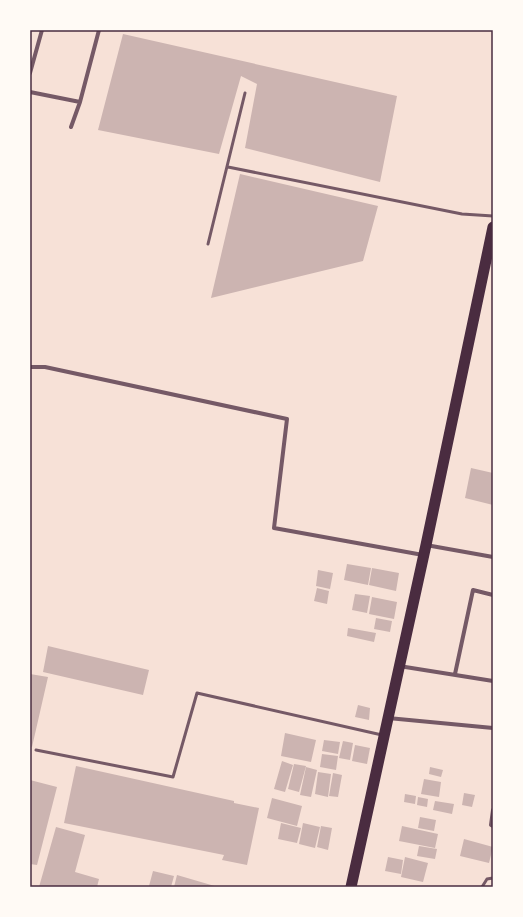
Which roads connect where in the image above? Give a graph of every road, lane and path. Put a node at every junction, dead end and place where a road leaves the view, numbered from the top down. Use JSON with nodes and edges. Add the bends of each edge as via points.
{"nodes":[{"id":1,"x":42,"y":30,"type":"edge"},
{"id":2,"x":99,"y":30,"type":"edge"},
{"id":3,"x":30,"y":73,"type":"edge"},
{"id":4,"x":30,"y":92,"type":"edge"},
{"id":5,"x":245,"y":93,"type":"dead end"},
{"id":6,"x":80,"y":102,"type":"junction"},
{"id":7,"x":71,"y":127,"type":"dead end"},
{"id":8,"x":228,"y":167,"type":"junction"},
{"id":9,"x":493,"y":216,"type":"edge"},
{"id":10,"x":493,"y":227,"type":"edge"},
{"id":11,"x":208,"y":244,"type":"dead end"},
{"id":12,"x":30,"y":367,"type":"edge"},
{"id":13,"x":425,"y":550,"type":"junction"},
{"id":14,"x":493,"y":557,"type":"edge"},
{"id":15,"x":493,"y":595,"type":"edge"},
{"id":16,"x":399,"y":666,"type":"junction"},
{"id":17,"x":455,"y":674,"type":"junction"},
{"id":18,"x":493,"y":681,"type":"edge"},
{"id":19,"x":388,"y":718,"type":"junction"},
{"id":20,"x":493,"y":728,"type":"edge"},
{"id":21,"x":384,"y":736,"type":"junction"},
{"id":22,"x":36,"y":750,"type":"dead end"},
{"id":23,"x":493,"y":810,"type":"edge"},
{"id":24,"x":493,"y":826,"type":"edge"},
{"id":25,"x":493,"y":878,"type":"edge"},
{"id":26,"x":351,"y":887,"type":"edge"},
{"id":27,"x":482,"y":887,"type":"edge"}],
"edges":[{"from":1,"to":3,"type":"street"},
{"from":2,"to":6,"type":"street"},
{"from":4,"to":6,"type":"street"},
{"from":5,"to":8,"type":"lane"},
{"from":6,"to":7,"type":"street"},
{"from":8,"to":9,"type":"lane","via":[[462,214]]},
{"from":8,"to":11,"type":"lane"},
{"from":10,"to":13,"type":"highway"},
{"from":12,"to":13,"type":"street","via":[[45,367],[287,419],[274,528]]},
{"from":13,"to":14,"type":"street"},
{"from":13,"to":16,"type":"highway"},
{"from":15,"to":17,"type":"street","via":[[473,590]]},
{"from":16,"to":17,"type":"street"},
{"from":16,"to":19,"type":"highway"},
{"from":17,"to":18,"type":"street"},
{"from":19,"to":20,"type":"street"},
{"from":19,"to":21,"type":"highway"},
{"from":21,"to":22,"type":"lane","via":[[197,693],[173,777]]},
{"from":21,"to":26,"type":"highway"},
{"from":23,"to":24,"type":"street"},
{"from":25,"to":27,"type":"lane","via":[[487,879]]}]}
